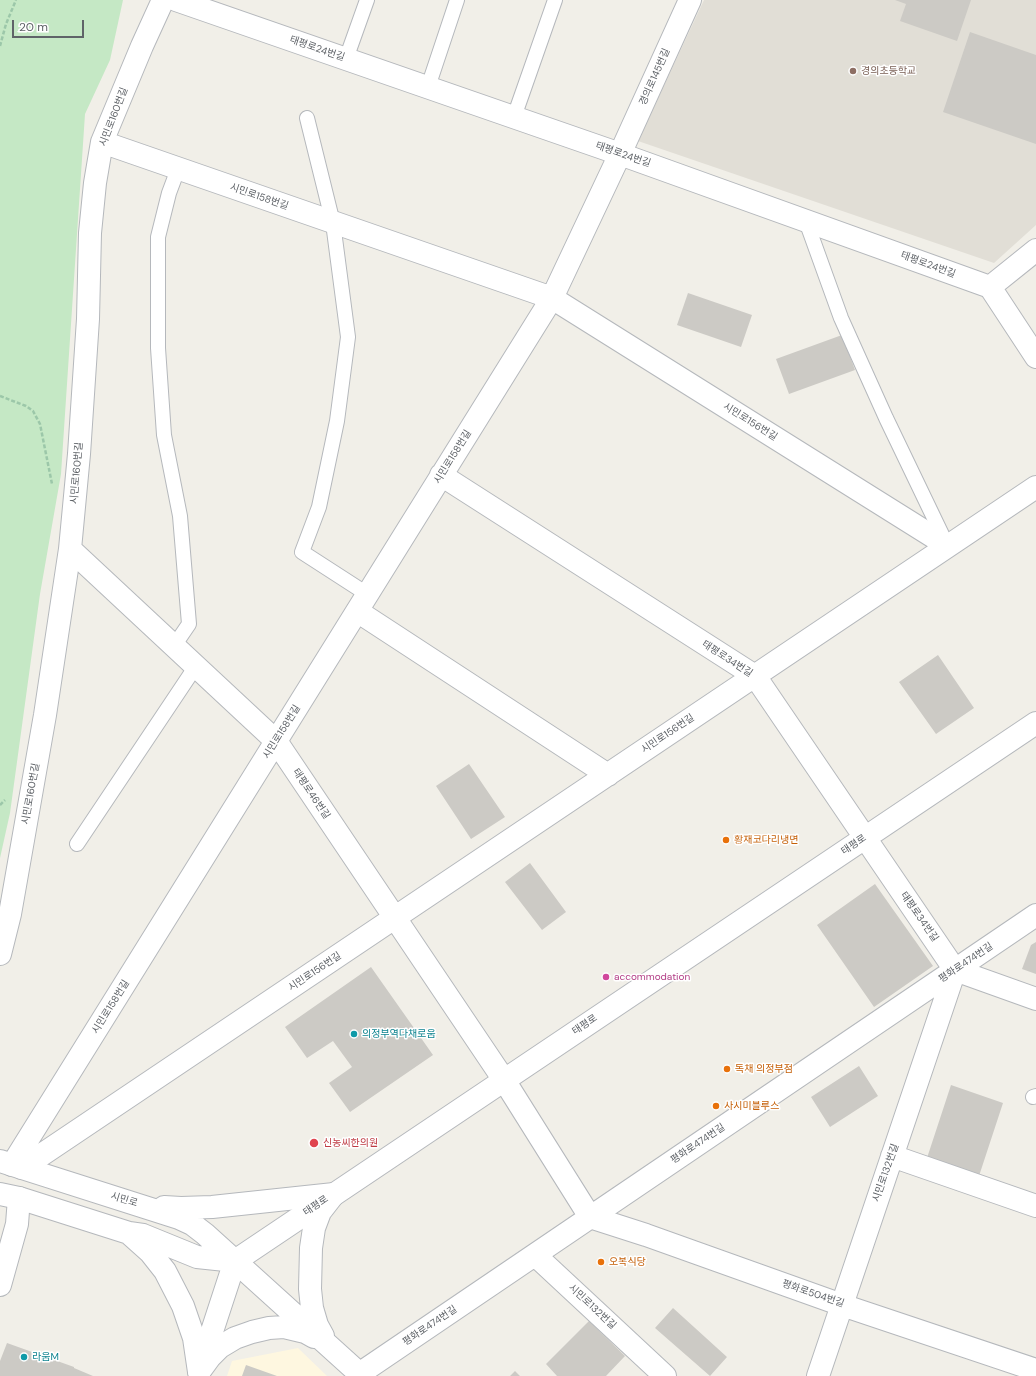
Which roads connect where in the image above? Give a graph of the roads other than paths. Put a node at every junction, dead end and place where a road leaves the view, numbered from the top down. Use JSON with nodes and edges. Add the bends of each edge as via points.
{"nodes":[{"id":1,"x":163,"y":0,"type":"edge"},
{"id":2,"x":176,"y":0,"type":"edge"},
{"id":3,"x":367,"y":0,"type":"edge"},
{"id":4,"x":457,"y":0,"type":"edge"},
{"id":5,"x":555,"y":0,"type":"edge"},
{"id":6,"x":690,"y":0,"type":"edge"},
{"id":7,"x":346,"y":59,"type":"junction"},
{"id":8,"x":428,"y":87,"type":"junction"},
{"id":9,"x":514,"y":117,"type":"junction"},
{"id":10,"x":307,"y":118,"type":"dead end"},
{"id":11,"x":102,"y":142,"type":"junction"},
{"id":12,"x":620,"y":154,"type":"junction"},
{"id":13,"x":178,"y":169,"type":"junction"},
{"id":14,"x":806,"y":221,"type":"junction"},
{"id":15,"x":333,"y":222,"type":"junction"},
{"id":16,"x":1036,"y":250,"type":"edge"},
{"id":17,"x":990,"y":287,"type":"junction"},
{"id":18,"x":552,"y":298,"type":"junction"},
{"id":19,"x":1036,"y":357,"type":"edge"},
{"id":20,"x":441,"y":476,"type":"junction"},
{"id":21,"x":1036,"y":487,"type":"edge"},
{"id":22,"x":948,"y":546,"type":"junction"},
{"id":23,"x":70,"y":549,"type":"junction"},
{"id":24,"x":362,"y":603,"type":"junction"},
{"id":25,"x":174,"y":646,"type":"junction"},
{"id":26,"x":196,"y":666,"type":"junction"},
{"id":27,"x":755,"y":676,"type":"junction"},
{"id":28,"x":1036,"y":723,"type":"edge"},
{"id":29,"x":276,"y":742,"type":"junction"},
{"id":30,"x":608,"y":775,"type":"junction"},
{"id":31,"x":864,"y":838,"type":"junction"},
{"id":32,"x":77,"y":844,"type":"dead end"},
{"id":33,"x":1036,"y":915,"type":"edge"},
{"id":34,"x":395,"y":918,"type":"junction"},
{"id":35,"x":0,"y":954,"type":"edge"},
{"id":36,"x":955,"y":970,"type":"junction"},
{"id":37,"x":1036,"y":999,"type":"edge"},
{"id":38,"x":504,"y":1080,"type":"junction"},
{"id":39,"x":892,"y":1156,"type":"junction"},
{"id":40,"x":11,"y":1165,"type":"edge"},
{"id":41,"x":334,"y":1194,"type":"junction"},
{"id":42,"x":9,"y":1196,"type":"edge"},
{"id":43,"x":139,"y":1205,"type":"junction"},
{"id":44,"x":1036,"y":1206,"type":"edge"},
{"id":45,"x":590,"y":1217,"type":"junction"},
{"id":46,"x":129,"y":1233,"type":"junction"},
{"id":47,"x":535,"y":1254,"type":"junction"},
{"id":48,"x":235,"y":1261,"type":"junction"},
{"id":49,"x":0,"y":1285,"type":"edge"},
{"id":50,"x":842,"y":1305,"type":"junction"},
{"id":51,"x":328,"y":1344,"type":"junction"},
{"id":52,"x":1036,"y":1370,"type":"edge"},
{"id":53,"x":198,"y":1374,"type":"edge"},
{"id":54,"x":360,"y":1375,"type":"edge"},
{"id":55,"x":665,"y":1376,"type":"edge"},
{"id":56,"x":818,"y":1376,"type":"edge"}],
"edges":[{"from":1,"to":11,"type":"street","name":"시민로160번길"},
{"from":2,"to":7,"type":"street","name":"태평로24번길"},
{"from":3,"to":7,"type":"lane"},
{"from":4,"to":8,"type":"lane"},
{"from":5,"to":9,"type":"lane"},
{"from":6,"to":12,"type":"street","name":"경의로145번길"},
{"from":7,"to":8,"type":"street","name":"태평로24번길"},
{"from":8,"to":9,"type":"street","name":"태평로24번길"},
{"from":9,"to":12,"type":"street","name":"태평로24번길"},
{"from":10,"to":15,"type":"lane"},
{"from":11,"to":13,"type":"street","name":"시민로158번길"},
{"from":11,"to":23,"type":"street","name":"시민로160번길","via":[[90,233],[88,319]]},
{"from":12,"to":14,"type":"street","name":"태평로24번길"},
{"from":12,"to":18,"type":"street","name":"시민로158번길"},
{"from":13,"to":15,"type":"street","name":"시민로158번길"},
{"from":13,"to":25,"type":"lane","via":[[158,237],[158,348],[164,435],[180,516],[189,624]]},
{"from":14,"to":17,"type":"street","name":"태평로24번길"},
{"from":14,"to":22,"type":"lane","via":[[841,318]]},
{"from":15,"to":18,"type":"street","name":"시민로158번길"},
{"from":15,"to":24,"type":"lane","via":[[348,337],[337,421],[319,507],[302,552]]},
{"from":16,"to":17,"type":"street"},
{"from":17,"to":19,"type":"street"},
{"from":18,"to":20,"type":"street","name":"시민로158번길"},
{"from":18,"to":22,"type":"street","name":"시민로156번길"},
{"from":20,"to":24,"type":"street","name":"시민로158번길"},
{"from":20,"to":27,"type":"street","name":"태평로34번길"},
{"from":21,"to":22,"type":"street","name":"시민로156번길"},
{"from":22,"to":27,"type":"street","name":"시민로156번길"},
{"from":23,"to":25,"type":"street","name":"태평로46번길"},
{"from":23,"to":35,"type":"street","name":"시민로160번길","via":[[44,722],[10,914]]},
{"from":24,"to":29,"type":"street","name":"시민로158번길"},
{"from":24,"to":30,"type":"street"},
{"from":25,"to":26,"type":"street","name":"태평로46번길"},
{"from":26,"to":29,"type":"street","name":"태평로46번길"},
{"from":26,"to":32,"type":"lane"},
{"from":27,"to":30,"type":"street","name":"시민로156번길"},
{"from":27,"to":31,"type":"street","name":"태평로34번길"},
{"from":28,"to":31,"type":"street","name":"태평로"},
{"from":29,"to":34,"type":"street","name":"태평로46번길"},
{"from":29,"to":40,"type":"street","name":"시민로158번길"},
{"from":30,"to":34,"type":"street","name":"시민로156번길"},
{"from":31,"to":36,"type":"street","name":"태평로34번길"},
{"from":31,"to":38,"type":"street","name":"태평로"},
{"from":33,"to":36,"type":"street","name":"평화로474번길"},
{"from":34,"to":38,"type":"street","name":"태평로46번길"},
{"from":34,"to":40,"type":"street","name":"시민로156번길"},
{"from":36,"to":37,"type":"street"},
{"from":36,"to":39,"type":"street","name":"시민로132번길"},
{"from":36,"to":45,"type":"street","name":"평화로474번길"},
{"from":38,"to":41,"type":"street","name":"태평로"},
{"from":38,"to":45,"type":"street","name":"태평로46번길"},
{"from":39,"to":44,"type":"street"},
{"from":39,"to":50,"type":"street","name":"시민로132번길"},
{"from":40,"to":43,"type":"street","name":"시민로"},
{"from":41,"to":43,"type":"street","via":[[212,1207]]},
{"from":41,"to":48,"type":"street","name":"태평로"},
{"from":41,"to":51,"type":"street","via":[[320,1212],[311,1248],[312,1308],[317,1325]]},
{"from":42,"to":46,"type":"street"},
{"from":42,"to":49,"type":"street","via":[[17,1224]]},
{"from":43,"to":48,"type":"street","name":"시민로","via":[[192,1224]]},
{"from":45,"to":47,"type":"street","name":"평화로474번길"},
{"from":45,"to":50,"type":"street","name":"평화로504번길"},
{"from":46,"to":48,"type":"street","via":[[143,1235],[197,1257]]},
{"from":46,"to":53,"type":"street","via":[[150,1252],[165,1271],[183,1306],[194,1338]]},
{"from":47,"to":54,"type":"street","name":"평화로474번길"},
{"from":47,"to":55,"type":"street","name":"시민로132번길"},
{"from":48,"to":51,"type":"street","name":"시민로"},
{"from":48,"to":53,"type":"street"},
{"from":50,"to":52,"type":"street","name":"평화로504번길"},
{"from":50,"to":56,"type":"street","name":"시민로132번길"},
{"from":51,"to":53,"type":"street","via":[[305,1332],[284,1327],[269,1328],[235,1338],[210,1357]]},
{"from":51,"to":54,"type":"street","name":"시민로"}]}
